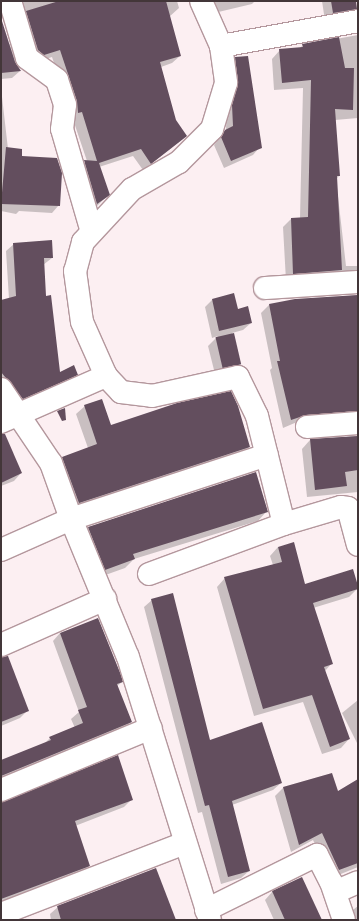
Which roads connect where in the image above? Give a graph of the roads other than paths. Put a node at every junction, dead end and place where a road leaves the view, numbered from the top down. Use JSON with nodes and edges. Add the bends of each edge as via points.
{"nodes":[{"id":1,"x":201,"y":1,"type":"edge"},
{"id":2,"x":11,"y":4,"type":"edge"},
{"id":3,"x":358,"y":21,"type":"edge"},
{"id":4,"x":221,"y":46,"type":"junction"},
{"id":5,"x":92,"y":232,"type":"junction"},
{"id":6,"x":358,"y":282,"type":"edge"},
{"id":7,"x":265,"y":288,"type":"dead end"},
{"id":8,"x":106,"y":376,"type":"junction"},
{"id":9,"x":1,"y":389,"type":"edge"},
{"id":10,"x":10,"y":418,"type":"edge"},
{"id":11,"x":358,"y":423,"type":"edge"},
{"id":12,"x":307,"y":427,"type":"dead end"},
{"id":13,"x":267,"y":455,"type":"junction"},
{"id":14,"x":71,"y":519,"type":"junction"},
{"id":15,"x":284,"y":524,"type":"junction"},
{"id":16,"x":358,"y":545,"type":"edge"},
{"id":17,"x":1,"y":550,"type":"edge"},
{"id":18,"x":149,"y":574,"type":"dead end"},
{"id":19,"x":106,"y":599,"type":"junction"},
{"id":20,"x":1,"y":645,"type":"edge"},
{"id":21,"x":151,"y":728,"type":"junction"},
{"id":22,"x":1,"y":790,"type":"edge"},
{"id":23,"x":185,"y":843,"type":"junction"},
{"id":24,"x":358,"y":882,"type":"edge"},
{"id":25,"x":334,"y":892,"type":"junction"},
{"id":26,"x":1,"y":914,"type":"edge"},
{"id":27,"x":208,"y":915,"type":"edge"},
{"id":28,"x":344,"y":920,"type":"edge"}],
"edges":[{"from":1,"to":4,"type":"street"},
{"from":2,"to":5,"type":"street","via":[[27,58],[57,80],[65,105],[62,129]]},
{"from":3,"to":4,"type":"street"},
{"from":4,"to":5,"type":"street","via":[[226,83],[212,129],[179,162],[132,189]]},
{"from":5,"to":8,"type":"street","via":[[83,242],[74,271],[82,322]]},
{"from":6,"to":7,"type":"street"},
{"from":8,"to":10,"type":"street"},
{"from":8,"to":13,"type":"street","via":[[121,392],[152,396],[238,377],[257,416]]},
{"from":9,"to":10,"type":"street"},
{"from":10,"to":14,"type":"street","via":[[51,463]]},
{"from":11,"to":12,"type":"street"},
{"from":13,"to":14,"type":"street"},
{"from":13,"to":15,"type":"street"},
{"from":14,"to":17,"type":"street"},
{"from":14,"to":19,"type":"street"},
{"from":15,"to":16,"type":"street","via":[[341,507],[348,508]]},
{"from":15,"to":18,"type":"street"},
{"from":19,"to":20,"type":"street"},
{"from":19,"to":21,"type":"street"},
{"from":21,"to":22,"type":"street"},
{"from":21,"to":23,"type":"street"},
{"from":23,"to":26,"type":"street"},
{"from":23,"to":27,"type":"street"},
{"from":24,"to":25,"type":"street"},
{"from":25,"to":27,"type":"street","via":[[317,855]]},
{"from":25,"to":28,"type":"street"}]}
